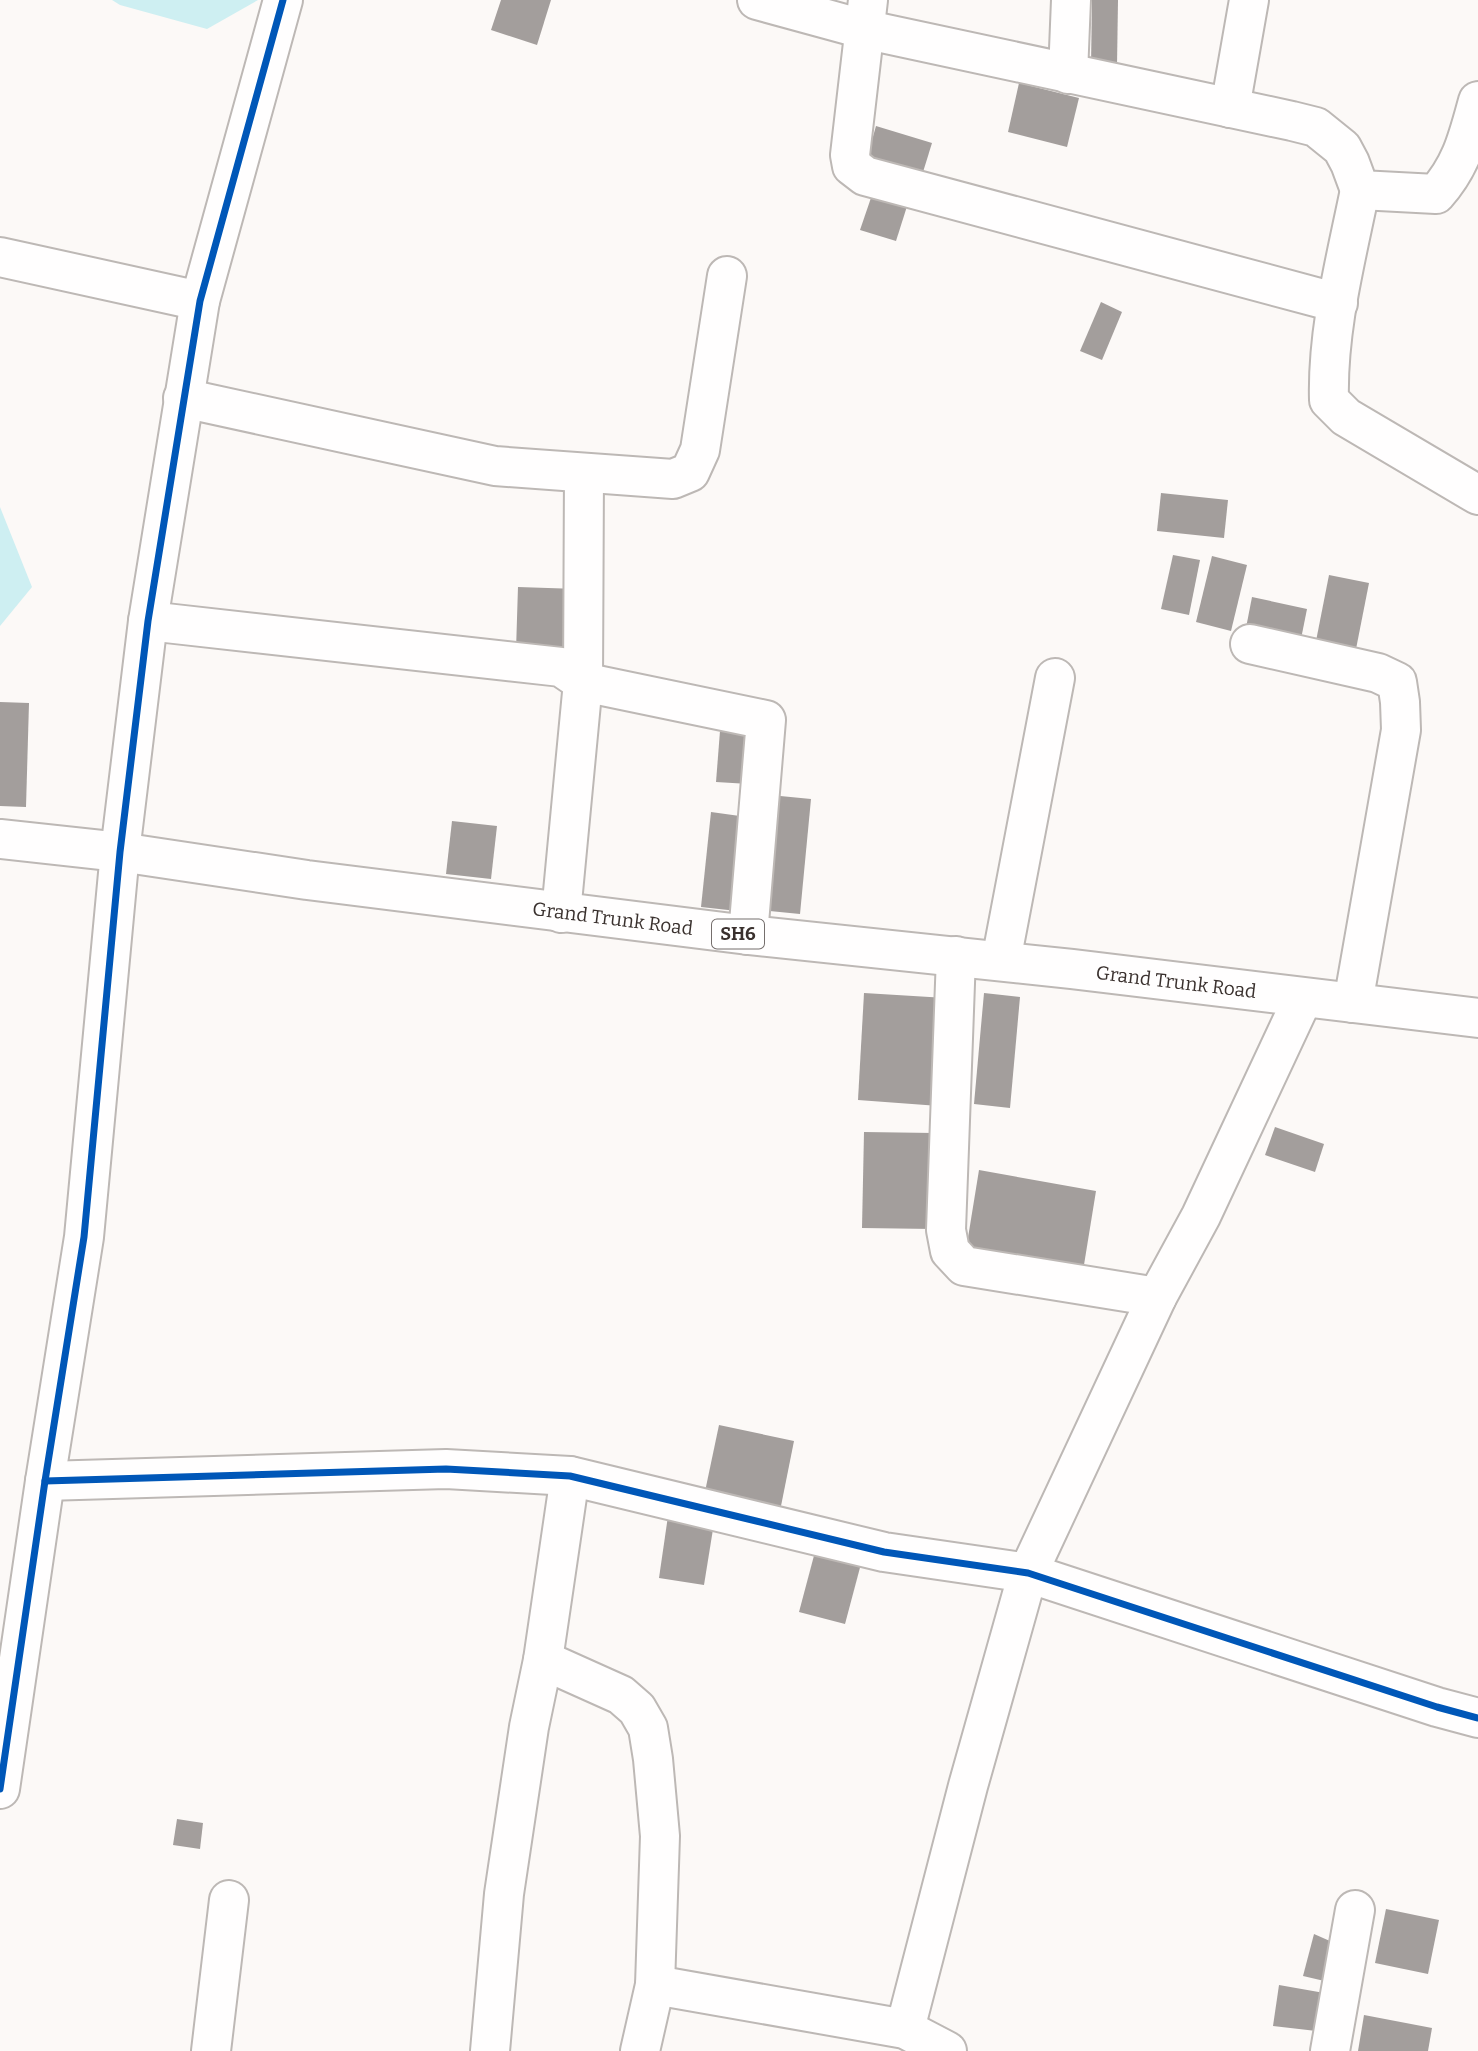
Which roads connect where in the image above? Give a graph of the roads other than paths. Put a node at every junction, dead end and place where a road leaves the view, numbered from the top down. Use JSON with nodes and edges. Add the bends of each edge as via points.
{"nodes":[{"id":1,"x":283,"y":0,"type":"edge"},
{"id":2,"x":757,"y":0,"type":"edge"},
{"id":3,"x":1071,"y":0,"type":"edge"},
{"id":4,"x":1249,"y":0,"type":"edge"},
{"id":5,"x":866,"y":14,"type":"edge"},
{"id":6,"x":1068,"y":74,"type":"junction"},
{"id":7,"x":1478,"y":101,"type":"edge"},
{"id":8,"x":1230,"y":108,"type":"junction"},
{"id":9,"x":1360,"y":190,"type":"junction"},
{"id":10,"x":0,"y":257,"type":"edge"},
{"id":11,"x":727,"y":276,"type":"dead end"},
{"id":12,"x":200,"y":301,"type":"junction"},
{"id":13,"x":1338,"y":303,"type":"junction"},
{"id":14,"x":183,"y":398,"type":"junction"},
{"id":15,"x":584,"y":473,"type":"junction"},
{"id":16,"x":1478,"y":495,"type":"edge"},
{"id":17,"x":148,"y":621,"type":"junction"},
{"id":18,"x":1250,"y":644,"type":"dead end"},
{"id":19,"x":1055,"y":678,"type":"dead end"},
{"id":20,"x":583,"y":682,"type":"junction"},
{"id":21,"x":0,"y":839,"type":"edge"},
{"id":22,"x":120,"y":852,"type":"junction"},
{"id":23,"x":561,"y":913,"type":"junction"},
{"id":24,"x":748,"y":936,"type":"junction"},
{"id":25,"x":956,"y":956,"type":"junction"},
{"id":26,"x":1001,"y":961,"type":"junction"},
{"id":27,"x":1303,"y":998,"type":"junction"},
{"id":28,"x":1353,"y":1003,"type":"junction"},
{"id":29,"x":1478,"y":1018,"type":"edge"},
{"id":30,"x":1157,"y":1297,"type":"junction"},
{"id":31,"x":570,"y":1476,"type":"junction"},
{"id":32,"x":45,"y":1481,"type":"junction"},
{"id":33,"x":1028,"y":1573,"type":"junction"},
{"id":34,"x":12,"y":1624,"type":"edge"},
{"id":35,"x":543,"y":1660,"type":"junction"},
{"id":36,"x":1478,"y":1718,"type":"edge"},
{"id":37,"x":0,"y":1789,"type":"edge"},
{"id":38,"x":229,"y":1900,"type":"dead end"},
{"id":39,"x":1355,"y":1910,"type":"dead end"},
{"id":40,"x":655,"y":1985,"type":"junction"},
{"id":41,"x":905,"y":2029,"type":"junction"},
{"id":42,"x":211,"y":2051,"type":"edge"},
{"id":43,"x":491,"y":2051,"type":"edge"},
{"id":44,"x":640,"y":2051,"type":"edge"},
{"id":45,"x":946,"y":2051,"type":"edge"},
{"id":46,"x":1330,"y":2051,"type":"edge"}],
"edges":[{"from":1,"to":12,"type":"street"},
{"from":2,"to":5,"type":"street"},
{"from":3,"to":6,"type":"street"},
{"from":4,"to":8,"type":"street"},
{"from":5,"to":6,"type":"street"},
{"from":5,"to":13,"type":"street","via":[[850,155],[852,166],[865,176]]},
{"from":6,"to":8,"type":"street"},
{"from":7,"to":9,"type":"street","via":[[1464,153],[1436,194]]},
{"from":8,"to":9,"type":"street","via":[[1316,127],[1342,148]]},
{"from":9,"to":13,"type":"street"},
{"from":10,"to":12,"type":"street"},
{"from":11,"to":15,"type":"street","via":[[700,450],[690,472],[673,480]]},
{"from":12,"to":14,"type":"street"},
{"from":13,"to":16,"type":"street","via":[[1328,371],[1329,400],[1346,417]]},
{"from":14,"to":15,"type":"street","via":[[495,466]]},
{"from":14,"to":17,"type":"street"},
{"from":15,"to":20,"type":"street"},
{"from":17,"to":20,"type":"street","via":[[561,667]]},
{"from":17,"to":22,"type":"street"},
{"from":18,"to":28,"type":"street","via":[[1378,673],[1397,682],[1401,730]]},
{"from":19,"to":26,"type":"street"},
{"from":20,"to":23,"type":"street"},
{"from":20,"to":24,"type":"street","via":[[766,720]]},
{"from":21,"to":22,"type":"street","name":"Grand Trunk Road","number":"SH6"},
{"from":22,"to":23,"type":"street","name":"Grand Trunk Road","number":"SH6"},
{"from":22,"to":32,"type":"street","via":[[84,1237]]},
{"from":23,"to":24,"type":"street","name":"Grand Trunk Road","number":"SH6"},
{"from":24,"to":25,"type":"street","name":"Grand Trunk Road","number":"SH6"},
{"from":25,"to":26,"type":"street","name":"Grand Trunk Road","number":"SH6"},
{"from":25,"to":30,"type":"street","via":[[946,1230],[950,1251],[964,1266]]},
{"from":26,"to":27,"type":"street","name":"Grand Trunk Road","number":"SH6"},
{"from":27,"to":28,"type":"street","name":"Grand Trunk Road","number":"SH6"},
{"from":27,"to":30,"type":"street","via":[[1201,1216]]},
{"from":28,"to":29,"type":"street","name":"Grand Trunk Road","number":"SH6"},
{"from":30,"to":33,"type":"street"},
{"from":31,"to":32,"type":"street","via":[[446,1469]]},
{"from":31,"to":33,"type":"street","via":[[884,1552]]},
{"from":31,"to":35,"type":"street"},
{"from":32,"to":34,"type":"street"},
{"from":33,"to":36,"type":"street"},
{"from":33,"to":41,"type":"street"},
{"from":34,"to":37,"type":"street"},
{"from":35,"to":40,"type":"street","via":[[621,1695],[637,1709],[648,1728],[660,1836]]},
{"from":35,"to":43,"type":"street","via":[[528,1727],[504,1894]]},
{"from":38,"to":42,"type":"street"},
{"from":39,"to":46,"type":"street"},
{"from":40,"to":41,"type":"street"},
{"from":40,"to":44,"type":"street"},
{"from":41,"to":45,"type":"street"}]}
